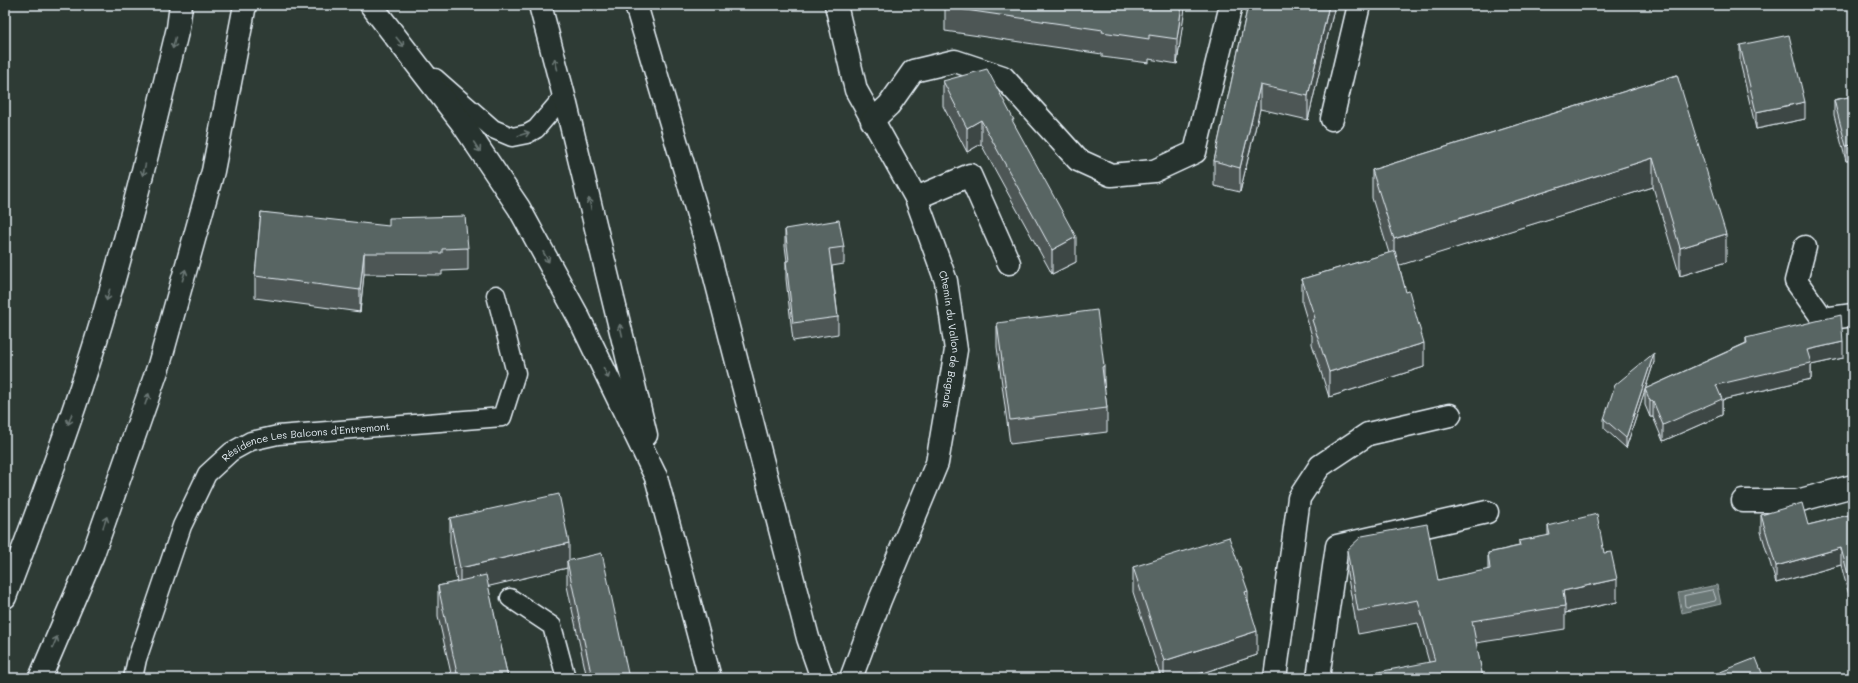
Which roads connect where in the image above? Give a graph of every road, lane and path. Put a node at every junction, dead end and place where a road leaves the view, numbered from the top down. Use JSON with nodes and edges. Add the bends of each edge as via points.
{"nodes":[{"id":1,"x":182,"y":5,"type":"edge"},
{"id":2,"x":245,"y":5,"type":"edge"},
{"id":3,"x":540,"y":5,"type":"edge"},
{"id":4,"x":636,"y":5,"type":"edge"},
{"id":5,"x":836,"y":5,"type":"edge"},
{"id":6,"x":1232,"y":5,"type":"edge"},
{"id":7,"x":1359,"y":5,"type":"edge"},
{"id":8,"x":374,"y":8,"type":"edge"},
{"id":9,"x":415,"y":60,"type":"junction"},
{"id":10,"x":564,"y":96,"type":"junction"},
{"id":11,"x":1332,"y":119,"type":"dead end"},
{"id":12,"x":872,"y":121,"type":"junction"},
{"id":13,"x":916,"y":198,"type":"junction"},
{"id":14,"x":1805,"y":247,"type":"dead end"},
{"id":15,"x":1009,"y":263,"type":"dead end"},
{"id":16,"x":496,"y":295,"type":"dead end"},
{"id":17,"x":1853,"y":315,"type":"edge"},
{"id":18,"x":1450,"y":415,"type":"dead end"},
{"id":19,"x":656,"y":477,"type":"junction"},
{"id":20,"x":1853,"y":486,"type":"edge"},
{"id":21,"x":1743,"y":501,"type":"dead end"},
{"id":22,"x":1486,"y":512,"type":"dead end"},
{"id":23,"x":5,"y":597,"type":"edge"},
{"id":24,"x":510,"y":598,"type":"dead end"},
{"id":25,"x":40,"y":678,"type":"edge"},
{"id":26,"x":133,"y":678,"type":"edge"},
{"id":27,"x":566,"y":678,"type":"edge"},
{"id":28,"x":710,"y":678,"type":"edge"},
{"id":29,"x":822,"y":678,"type":"edge"},
{"id":30,"x":851,"y":678,"type":"edge"},
{"id":31,"x":1275,"y":678,"type":"edge"},
{"id":32,"x":1318,"y":678,"type":"edge"}],
"edges":[{"from":1,"to":23,"type":"main road","one_way":true,"via":[[137,196],[85,374],[43,497]]},
{"from":25,"to":2,"type":"main road","one_way":true,"via":[[93,554],[159,365],[213,171]]},
{"from":10,"to":3,"type":"main road","one_way":true},
{"from":4,"to":29,"type":"main road","via":[[706,242],[808,638]]},
{"from":5,"to":12,"type":"main road","name":"Chemin du Vallon de Bagnols","via":[[856,90]]},
{"from":6,"to":12,"type":"main road","via":[[1195,152],[1154,171],[1111,175],[1078,160],[1003,77],[955,61],[913,71],[889,104]]},
{"from":7,"to":11,"type":"main road"},
{"from":8,"to":9,"type":"main road","one_way":true},
{"from":9,"to":10,"type":"lane","one_way":true,"via":[[493,129],[512,138],[536,129]]},
{"from":9,"to":19,"type":"main road","one_way":true,"via":[[519,208],[579,318]]},
{"from":19,"to":10,"type":"main road","one_way":true},
{"from":12,"to":13,"type":"main road","name":"Chemin du Vallon de Bagnols"},
{"from":13,"to":15,"type":"main road","via":[[970,175]]},
{"from":13,"to":30,"type":"main road","name":"Chemin du Vallon de Bagnols","via":[[946,281],[956,350],[937,463],[880,600]]},
{"from":14,"to":17,"type":"main road","via":[[1796,281],[1823,318]]},
{"from":16,"to":26,"type":"lane","name":"Résidence Les Balcons d'Entremont","via":[[516,373],[502,417],[278,435],[251,441],[231,452],[207,474],[182,526],[137,659]]},
{"from":18,"to":31,"type":"main road","via":[[1368,434],[1320,466],[1299,498]]},
{"from":19,"to":28,"type":"main road"},
{"from":20,"to":21,"type":"main road","via":[[1797,502]]},
{"from":22,"to":32,"type":"main road","via":[[1337,546]]},
{"from":24,"to":27,"type":"lane","via":[[552,626]]}]}
